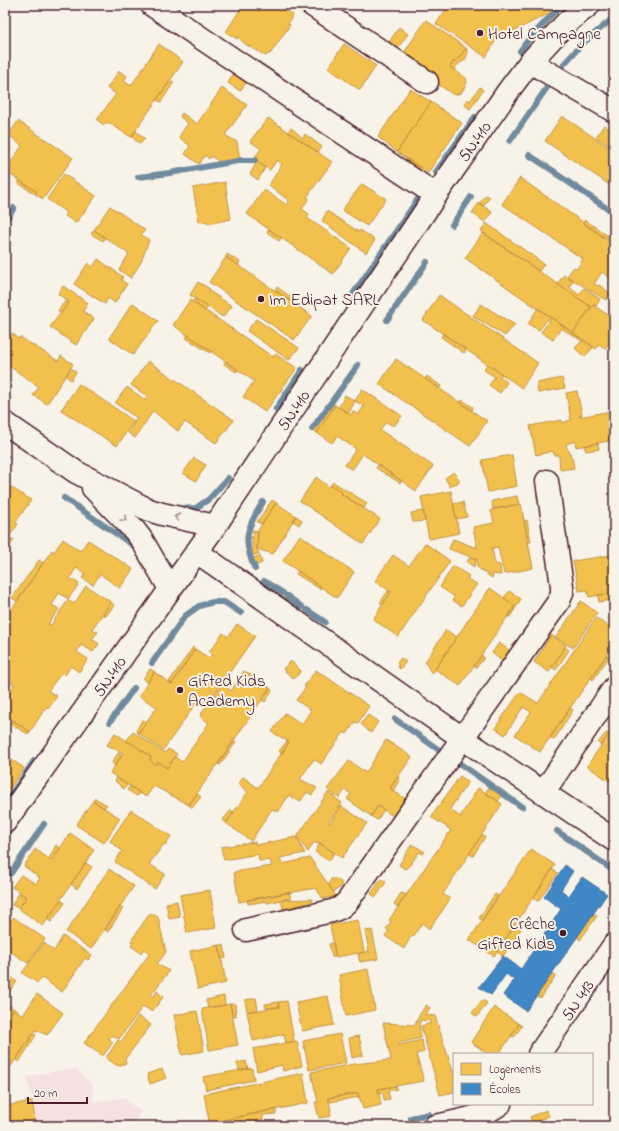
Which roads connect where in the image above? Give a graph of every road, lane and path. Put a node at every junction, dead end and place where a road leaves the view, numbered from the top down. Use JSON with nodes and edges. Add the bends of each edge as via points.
{"nodes":[{"id":1,"x":312,"y":5,"type":"edge"},
{"id":2,"x":589,"y":5,"type":"edge"},
{"id":3,"x":162,"y":8,"type":"edge"},
{"id":4,"x":530,"y":62,"type":"junction"},
{"id":5,"x":427,"y":82,"type":"dead end"},
{"id":6,"x":614,"y":111,"type":"edge"},
{"id":7,"x":436,"y":195,"type":"junction"},
{"id":8,"x":5,"y":423,"type":"edge"},
{"id":9,"x":76,"y":472,"type":"junction"},
{"id":10,"x":546,"y":481,"type":"dead end"},
{"id":11,"x":215,"y":526,"type":"junction"},
{"id":12,"x":197,"y":552,"type":"junction"},
{"id":13,"x":170,"y":589,"type":"junction"},
{"id":14,"x":614,"y":688,"type":"edge"},
{"id":15,"x":462,"y":738,"type":"junction"},
{"id":16,"x":543,"y":792,"type":"junction"},
{"id":17,"x":5,"y":822,"type":"edge"},
{"id":18,"x":614,"y":840,"type":"edge"},
{"id":19,"x":246,"y":930,"type":"dead end"},
{"id":20,"x":614,"y":946,"type":"edge"},
{"id":21,"x":541,"y":1053,"type":"edge"},
{"id":22,"x":499,"y":1105,"type":"edge"},
{"id":23,"x":435,"y":1126,"type":"edge"}],
"edges":[{"from":1,"to":5,"type":"street"},
{"from":2,"to":4,"type":"street","name":"5N.410","via":[[567,22]]},
{"from":3,"to":7,"type":"street"},
{"from":4,"to":6,"type":"street"},
{"from":4,"to":7,"type":"street","name":"5N.410"},
{"from":7,"to":11,"type":"street","name":"5N.410"},
{"from":8,"to":9,"type":"street"},
{"from":11,"to":9,"type":"street","one_way":true,"via":[[149,510]]},
{"from":9,"to":13,"type":"street","one_way":true,"via":[[135,531]]},
{"from":10,"to":15,"type":"street","via":[[562,593],[560,601]]},
{"from":11,"to":12,"type":"street","name":"5N.410"},
{"from":12,"to":13,"type":"street","name":"5N.410"},
{"from":12,"to":15,"type":"street"},
{"from":13,"to":17,"type":"street","name":"5N.410"},
{"from":14,"to":16,"type":"street"},
{"from":15,"to":16,"type":"street"},
{"from":15,"to":19,"type":"street","via":[[347,902],[332,911]]},
{"from":16,"to":18,"type":"street"},
{"from":20,"to":21,"type":"street","name":"5N 413"},
{"from":22,"to":23,"type":"street","via":[[474,1118]]}]}
